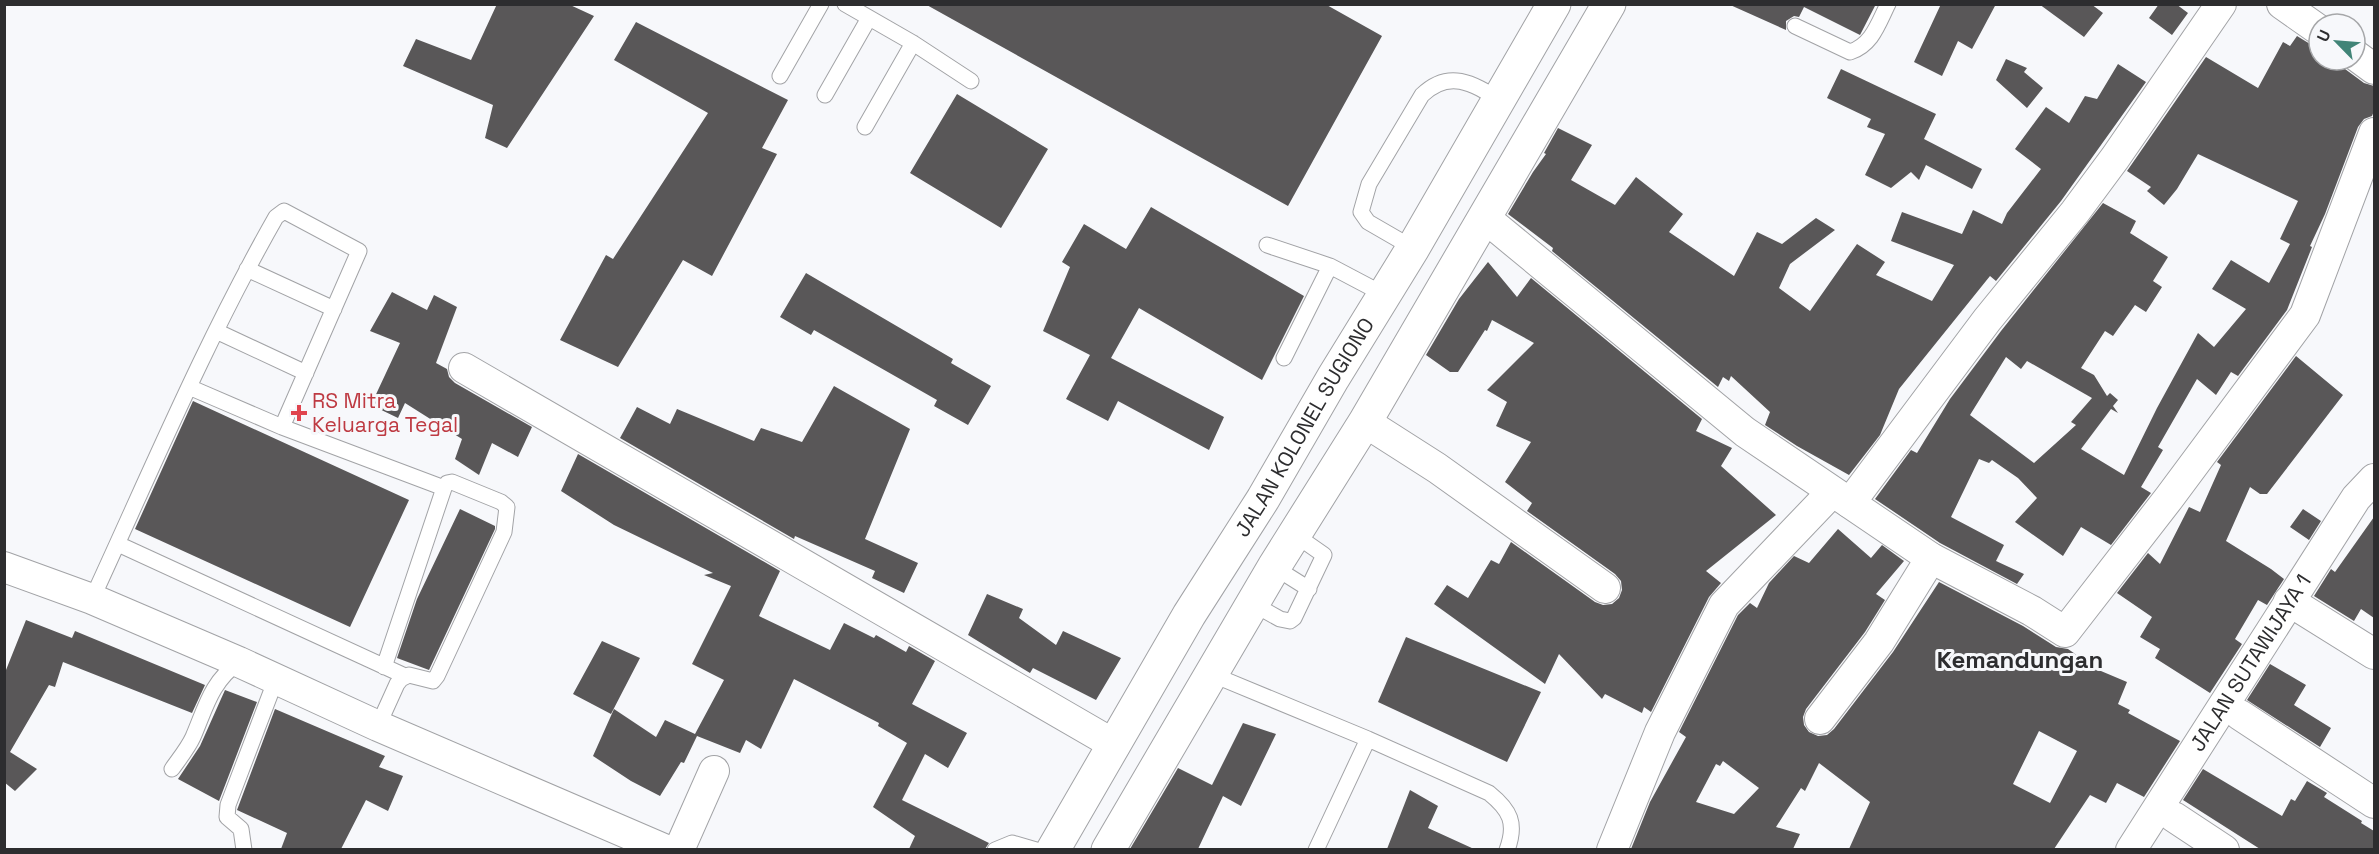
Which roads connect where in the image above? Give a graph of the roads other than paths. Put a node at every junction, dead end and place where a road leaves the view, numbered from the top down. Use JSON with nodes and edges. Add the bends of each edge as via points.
{"nodes":[{"id":1,"x":821,"y":4,"type":"edge"},
{"id":2,"x":845,"y":4,"type":"edge"},
{"id":3,"x":1554,"y":4,"type":"edge"},
{"id":4,"x":1609,"y":4,"type":"edge"},
{"id":5,"x":1888,"y":4,"type":"edge"},
{"id":6,"x":2221,"y":4,"type":"edge"},
{"id":7,"x":2282,"y":4,"type":"edge"},
{"id":8,"x":869,"y":18,"type":"junction"},
{"id":9,"x":2307,"y":22,"type":"edge"},
{"id":10,"x":1795,"y":26,"type":"dead end"},
{"id":11,"x":913,"y":44,"type":"junction"},
{"id":12,"x":780,"y":76,"type":"dead end"},
{"id":13,"x":970,"y":81,"type":"dead end"},
{"id":14,"x":825,"y":95,"type":"dead end"},
{"id":15,"x":1500,"y":100,"type":"junction"},
{"id":16,"x":865,"y":127,"type":"dead end"},
{"id":17,"x":2374,"y":133,"type":"edge"},
{"id":18,"x":1484,"y":217,"type":"junction"},
{"id":19,"x":1267,"y":245,"type":"dead end"},
{"id":20,"x":1413,"y":248,"type":"junction"},
{"id":21,"x":1330,"y":266,"type":"junction"},
{"id":22,"x":247,"y":269,"type":"junction"},
{"id":23,"x":1384,"y":295,"type":"junction"},
{"id":24,"x":334,"y":309,"type":"junction"},
{"id":25,"x":1425,"y":318,"type":"junction"},
{"id":26,"x":216,"y":331,"type":"junction"},
{"id":27,"x":1284,"y":358,"type":"dead end"},
{"id":28,"x":464,"y":368,"type":"dead end"},
{"id":29,"x":306,"y":373,"type":"junction"},
{"id":30,"x":189,"y":387,"type":"junction"},
{"id":31,"x":1365,"y":422,"type":"junction"},
{"id":32,"x":282,"y":427,"type":"junction"},
{"id":33,"x":2374,"y":478,"type":"edge"},
{"id":34,"x":444,"y":488,"type":"junction"},
{"id":35,"x":1841,"y":498,"type":"junction"},
{"id":36,"x":1294,"y":534,"type":"junction"},
{"id":37,"x":118,"y":543,"type":"junction"},
{"id":38,"x":1931,"y":558,"type":"junction"},
{"id":39,"x":4,"y":567,"type":"edge"},
{"id":40,"x":1274,"y":567,"type":"junction"},
{"id":41,"x":1605,"y":588,"type":"dead end"},
{"id":42,"x":1309,"y":589,"type":"junction"},
{"id":43,"x":92,"y":599,"type":"junction"},
{"id":44,"x":2289,"y":601,"type":"junction"},
{"id":45,"x":1253,"y":604,"type":"junction"},
{"id":46,"x":2374,"y":654,"type":"edge"},
{"id":47,"x":239,"y":662,"type":"junction"},
{"id":48,"x":384,"y":667,"type":"junction"},
{"id":49,"x":1212,"y":674,"type":"junction"},
{"id":50,"x":405,"y":676,"type":"junction"},
{"id":51,"x":276,"y":679,"type":"junction"},
{"id":52,"x":2240,"y":715,"type":"dead end"},
{"id":53,"x":1820,"y":719,"type":"dead end"},
{"id":54,"x":378,"y":726,"type":"junction"},
{"id":55,"x":1368,"y":739,"type":"junction"},
{"id":56,"x":1114,"y":745,"type":"junction"},
{"id":57,"x":172,"y":769,"type":"dead end"},
{"id":58,"x":714,"y":771,"type":"dead end"},
{"id":59,"x":2374,"y":803,"type":"edge"},
{"id":60,"x":2174,"y":817,"type":"dead end"},
{"id":61,"x":243,"y":849,"type":"edge"},
{"id":62,"x":666,"y":849,"type":"edge"},
{"id":63,"x":679,"y":849,"type":"edge"},
{"id":64,"x":995,"y":849,"type":"edge"},
{"id":65,"x":1036,"y":849,"type":"edge"},
{"id":66,"x":1053,"y":849,"type":"edge"},
{"id":67,"x":1108,"y":849,"type":"edge"},
{"id":68,"x":1316,"y":849,"type":"edge"},
{"id":69,"x":1507,"y":849,"type":"edge"},
{"id":70,"x":1612,"y":849,"type":"edge"},
{"id":71,"x":2131,"y":849,"type":"edge"},
{"id":72,"x":2224,"y":849,"type":"edge"}],
"edges":[{"from":1,"to":12,"type":"lane"},
{"from":2,"to":8,"type":"lane"},
{"from":3,"to":15,"type":"highway","name":"JALAN KOLONEL SUGIONO"},
{"from":4,"to":18,"type":"highway"},
{"from":5,"to":10,"type":"lane","via":[[1870,40],[1850,52]]},
{"from":6,"to":35,"type":"street","via":[[2082,203]]},
{"from":7,"to":9,"type":"street"},
{"from":8,"to":11,"type":"lane"},
{"from":8,"to":14,"type":"lane"},
{"from":11,"to":13,"type":"lane"},
{"from":11,"to":16,"type":"lane"},
{"from":15,"to":20,"type":"highway","name":"JALAN KOLONEL SUGIONO"},
{"from":15,"to":20,"type":"lane","via":[[1474,86],[1447,79],[1434,83],[1422,95],[1369,184],[1361,212],[1368,222]]},
{"from":17,"to":38,"type":"street","via":[[2305,315],[2065,632]]},
{"from":18,"to":25,"type":"highway"},
{"from":18,"to":35,"type":"street","via":[[1745,432]]},
{"from":19,"to":21,"type":"lane"},
{"from":20,"to":23,"type":"highway","name":"JALAN KOLONEL SUGIONO"},
{"from":21,"to":23,"type":"lane"},
{"from":21,"to":27,"type":"lane"},
{"from":22,"to":24,"type":"lane"},
{"from":22,"to":24,"type":"lane","via":[[276,217],[284,211],[358,249]]},
{"from":22,"to":26,"type":"lane"},
{"from":23,"to":25,"type":"highway"},
{"from":23,"to":56,"type":"highway","name":"JALAN KOLONEL SUGIONO"},
{"from":24,"to":29,"type":"lane"},
{"from":25,"to":31,"type":"highway"},
{"from":26,"to":29,"type":"lane"},
{"from":26,"to":30,"type":"lane"},
{"from":28,"to":56,"type":"street"},
{"from":29,"to":32,"type":"lane"},
{"from":30,"to":32,"type":"lane"},
{"from":30,"to":37,"type":"lane"},
{"from":31,"to":36,"type":"highway"},
{"from":31,"to":41,"type":"street","via":[[1437,468]]},
{"from":32,"to":34,"type":"lane"},
{"from":33,"to":44,"type":"street","name":"JALAN SUTAWIJAYA 1","via":[[2356,498]]},
{"from":34,"to":48,"type":"lane"},
{"from":34,"to":50,"type":"lane","via":[[452,482],[501,502],[507,507],[507,524],[433,681]]},
{"from":35,"to":38,"type":"street"},
{"from":35,"to":70,"type":"street","via":[[1725,605],[1660,732]]},
{"from":36,"to":40,"type":"highway"},
{"from":36,"to":42,"type":"lane","via":[[1324,555]]},
{"from":37,"to":43,"type":"lane"},
{"from":37,"to":48,"type":"lane"},
{"from":38,"to":53,"type":"street","via":[[1879,642]]},
{"from":39,"to":43,"type":"street"},
{"from":40,"to":42,"type":"lane"},
{"from":40,"to":45,"type":"highway"},
{"from":42,"to":45,"type":"lane","via":[[1290,621]]},
{"from":43,"to":47,"type":"street"},
{"from":44,"to":46,"type":"street"},
{"from":44,"to":71,"type":"street","name":"JALAN SUTAWIJAYA 1"},
{"from":45,"to":49,"type":"highway"},
{"from":47,"to":51,"type":"street"},
{"from":47,"to":57,"type":"lane","via":[[225,672],[205,704],[192,740]]},
{"from":48,"to":50,"type":"lane"},
{"from":49,"to":55,"type":"lane"},
{"from":49,"to":67,"type":"highway"},
{"from":50,"to":54,"type":"lane","via":[[397,684]]},
{"from":51,"to":54,"type":"street"},
{"from":51,"to":61,"type":"lane","via":[[228,805],[227,817],[241,829]]},
{"from":52,"to":59,"type":"street"},
{"from":54,"to":62,"type":"street"},
{"from":55,"to":68,"type":"lane"},
{"from":55,"to":69,"type":"lane","via":[[1489,793],[1504,805],[1509,815],[1512,829]]},
{"from":56,"to":66,"type":"highway","name":"JALAN KOLONEL SUGIONO"},
{"from":58,"to":63,"type":"street"},
{"from":60,"to":72,"type":"street"},
{"from":64,"to":65,"type":"lane","via":[[1012,843]]}]}
